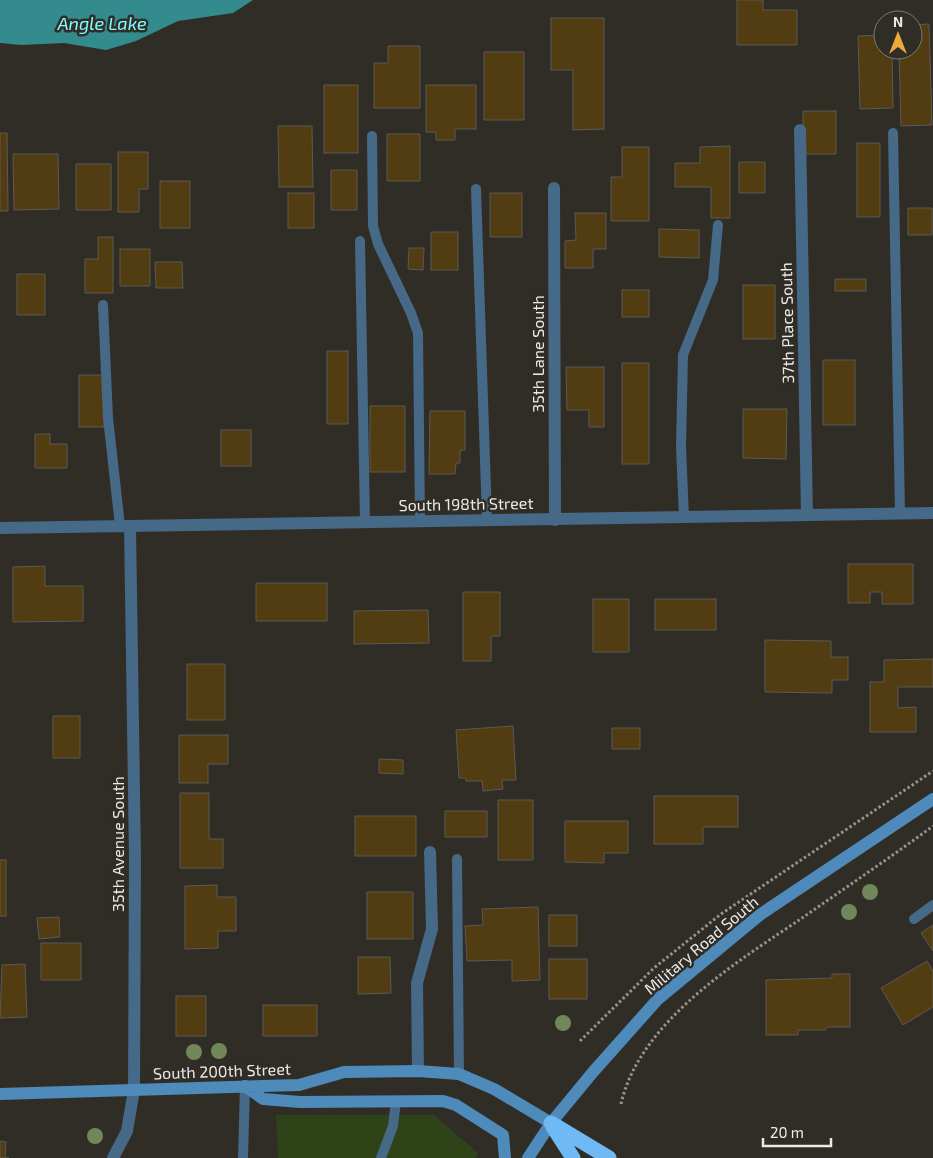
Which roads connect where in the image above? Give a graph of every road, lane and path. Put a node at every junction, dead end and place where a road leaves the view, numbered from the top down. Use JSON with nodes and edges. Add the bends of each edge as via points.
{"nodes":[{"id":1,"x":800,"y":130,"type":"dead end"},
{"id":2,"x":893,"y":133,"type":"dead end"},
{"id":3,"x":372,"y":136,"type":"dead end"},
{"id":4,"x":476,"y":188,"type":"dead end"},
{"id":5,"x":554,"y":188,"type":"dead end"},
{"id":6,"x":718,"y":224,"type":"dead end"},
{"id":7,"x":360,"y":241,"type":"dead end"},
{"id":8,"x":103,"y":305,"type":"dead end"},
{"id":9,"x":900,"y":513,"type":"junction"},
{"id":10,"x":933,"y":513,"type":"edge"},
{"id":11,"x":807,"y":515,"type":"junction"},
{"id":12,"x":684,"y":517,"type":"junction"},
{"id":13,"x":487,"y":520,"type":"junction"},
{"id":14,"x":554,"y":520,"type":"junction"},
{"id":15,"x":420,"y":521,"type":"junction"},
{"id":16,"x":365,"y":522,"type":"junction"},
{"id":17,"x":125,"y":526,"type":"junction"},
{"id":18,"x":0,"y":528,"type":"edge"},
{"id":19,"x":933,"y":799,"type":"edge"},
{"id":20,"x":933,"y":826,"type":"edge"},
{"id":21,"x":430,"y":852,"type":"dead end"},
{"id":22,"x":456,"y":859,"type":"dead end"},
{"id":23,"x":933,"y":905,"type":"edge"},
{"id":24,"x":914,"y":919,"type":"dead end"},
{"id":25,"x":418,"y":1071,"type":"junction"},
{"id":26,"x":459,"y":1074,"type":"junction"},
{"id":27,"x":244,"y":1086,"type":"junction"},
{"id":28,"x":134,"y":1090,"type":"junction"},
{"id":29,"x":0,"y":1094,"type":"edge"},
{"id":30,"x":396,"y":1100,"type":"junction"},
{"id":31,"x":621,"y":1104,"type":"dead end"},
{"id":32,"x":551,"y":1123,"type":"junction"},
{"id":33,"x":113,"y":1158,"type":"edge"},
{"id":34,"x":243,"y":1158,"type":"edge"},
{"id":35,"x":381,"y":1158,"type":"edge"},
{"id":36,"x":505,"y":1158,"type":"edge"},
{"id":37,"x":528,"y":1158,"type":"edge"},
{"id":38,"x":573,"y":1158,"type":"edge"},
{"id":39,"x":609,"y":1158,"type":"edge"}],
"edges":[{"from":1,"to":11,"type":"street","name":"37th Place South"},
{"from":2,"to":9,"type":"lane"},
{"from":3,"to":15,"type":"lane","via":[[373,226],[418,333]]},
{"from":4,"to":13,"type":"lane"},
{"from":5,"to":14,"type":"street","name":"35th Lane South"},
{"from":6,"to":12,"type":"lane","via":[[713,280],[683,355],[681,446]]},
{"from":7,"to":16,"type":"lane"},
{"from":8,"to":17,"type":"lane","via":[[108,418]]},
{"from":9,"to":10,"type":"street","name":"South 198th Street"},
{"from":9,"to":11,"type":"street","name":"South 198th Street"},
{"from":11,"to":12,"type":"street","name":"South 198th Street"},
{"from":12,"to":14,"type":"street","name":"South 198th Street"},
{"from":13,"to":14,"type":"street","name":"South 198th Street"},
{"from":13,"to":15,"type":"street","name":"South 198th Street"},
{"from":15,"to":16,"type":"street","name":"South 198th Street"},
{"from":16,"to":17,"type":"street","name":"South 198th Street"},
{"from":17,"to":18,"type":"street","name":"South 198th Street"},
{"from":17,"to":28,"type":"street","name":"35th Avenue South","via":[[135,858]]},
{"from":19,"to":32,"type":"main road","name":"Military Road South","via":[[761,914],[700,962],[658,999]]},
{"from":20,"to":31,"type":"path","via":[[736,963],[696,996],[642,1055]]},
{"from":21,"to":25,"type":"street","via":[[432,929],[417,983]]},
{"from":22,"to":26,"type":"lane"},
{"from":23,"to":24,"type":"lane"},
{"from":25,"to":26,"type":"main road","name":"South 200th Street"},
{"from":25,"to":27,"type":"main road","name":"South 200th Street","via":[[344,1072],[299,1085]]},
{"from":26,"to":32,"type":"main road","name":"South 200th Street","via":[[494,1089]]},
{"from":27,"to":28,"type":"main road","name":"South 200th Street"},
{"from":27,"to":30,"type":"main road","via":[[263,1099],[300,1102]]},
{"from":27,"to":34,"type":"lane"},
{"from":28,"to":29,"type":"main road","name":"South 200th Street"},
{"from":28,"to":33,"type":"street","name":"35th Avenue South","via":[[127,1131]]},
{"from":30,"to":35,"type":"lane","via":[[393,1126]]},
{"from":30,"to":36,"type":"main road","via":[[442,1101],[456,1105],[503,1135]]},
{"from":32,"to":37,"type":"main road","name":"Military Road South"},
{"from":32,"to":38,"type":"highway"},
{"from":32,"to":39,"type":"highway"}]}
